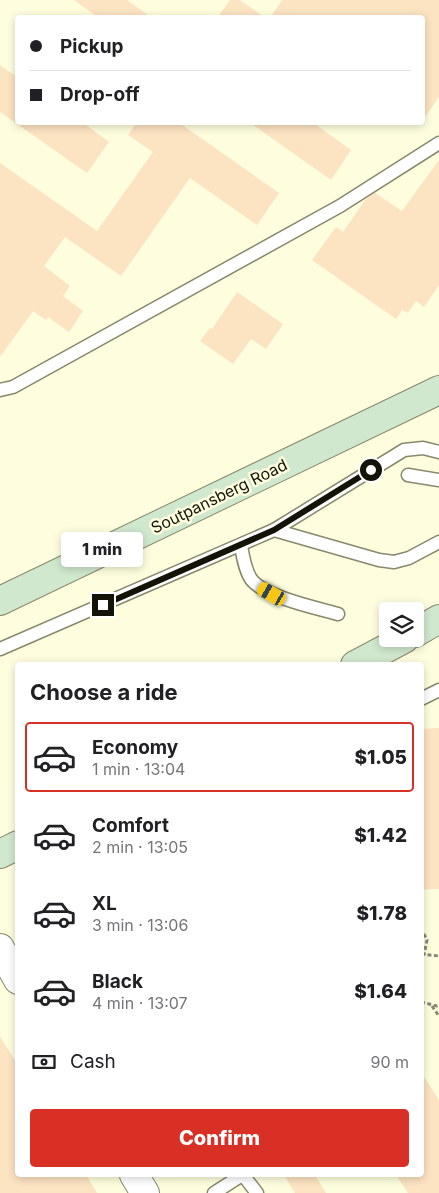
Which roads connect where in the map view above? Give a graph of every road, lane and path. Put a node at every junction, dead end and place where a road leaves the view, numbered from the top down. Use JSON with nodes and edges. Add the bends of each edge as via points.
{"nodes":[{"id":1,"x":439,"y":143,"type":"edge"},
{"id":2,"x":0,"y":390,"type":"edge"},
{"id":3,"x":439,"y":390,"type":"edge"},
{"id":4,"x":439,"y":452,"type":"edge"},
{"id":5,"x":408,"y":474,"type":"dead end"},
{"id":6,"x":439,"y":480,"type":"edge"},
{"id":7,"x":274,"y":530,"type":"junction"},
{"id":8,"x":439,"y":542,"type":"edge"},
{"id":9,"x":241,"y":546,"type":"junction"},
{"id":10,"x":0,"y":601,"type":"edge"},
{"id":11,"x":338,"y":614,"type":"dead end"},
{"id":12,"x":439,"y":619,"type":"edge"},
{"id":13,"x":424,"y":628,"type":"edge"},
{"id":14,"x":389,"y":647,"type":"edge"},
{"id":15,"x":0,"y":649,"type":"edge"},
{"id":16,"x":361,"y":662,"type":"edge"},
{"id":17,"x":439,"y":690,"type":"edge"},
{"id":18,"x":424,"y":698,"type":"edge"},
{"id":19,"x":15,"y":846,"type":"edge"},
{"id":20,"x":0,"y":854,"type":"edge"},
{"id":21,"x":424,"y":934,"type":"edge"},
{"id":22,"x":0,"y":948,"type":"edge"},
{"id":23,"x":424,"y":950,"type":"edge"},
{"id":24,"x":424,"y":954,"type":"edge"},
{"id":25,"x":439,"y":956,"type":"edge"},
{"id":26,"x":0,"y":968,"type":"edge"},
{"id":27,"x":15,"y":976,"type":"edge"},
{"id":28,"x":15,"y":980,"type":"edge"},
{"id":29,"x":424,"y":1003,"type":"edge"},
{"id":30,"x":432,"y":1005,"type":"junction"},
{"id":31,"x":439,"y":1005,"type":"edge"},
{"id":32,"x":439,"y":1016,"type":"edge"},
{"id":33,"x":135,"y":1177,"type":"edge"},
{"id":34,"x":240,"y":1177,"type":"edge"},
{"id":35,"x":245,"y":1177,"type":"edge"},
{"id":36,"x":145,"y":1193,"type":"edge"},
{"id":37,"x":214,"y":1193,"type":"edge"},
{"id":38,"x":257,"y":1193,"type":"edge"}],
"edges":[{"from":1,"to":2,"type":"lane","via":[[340,206],[13,387]]},
{"from":3,"to":10,"type":"main road","name":"Soutpansberg Road"},
{"from":4,"to":7,"type":"lane","via":[[423,448],[404,450]]},
{"from":5,"to":6,"type":"lane"},
{"from":7,"to":8,"type":"lane","via":[[394,562]]},
{"from":7,"to":9,"type":"lane"},
{"from":9,"to":11,"type":"lane","via":[[247,571],[258,586],[272,594]]},
{"from":9,"to":15,"type":"lane"},
{"from":12,"to":13,"type":"main road"},
{"from":14,"to":16,"type":"main road"},
{"from":17,"to":18,"type":"lane"},
{"from":19,"to":20,"type":"main road"},
{"from":21,"to":23,"type":"path","via":[[427,940]]},
{"from":22,"to":27,"type":"street"},
{"from":24,"to":25,"type":"path"},
{"from":26,"to":28,"type":"street"},
{"from":29,"to":30,"type":"path"},
{"from":30,"to":31,"type":"path"},
{"from":30,"to":32,"type":"path"},
{"from":33,"to":36,"type":"street"},
{"from":34,"to":37,"type":"lane"},
{"from":35,"to":38,"type":"lane"}]}
